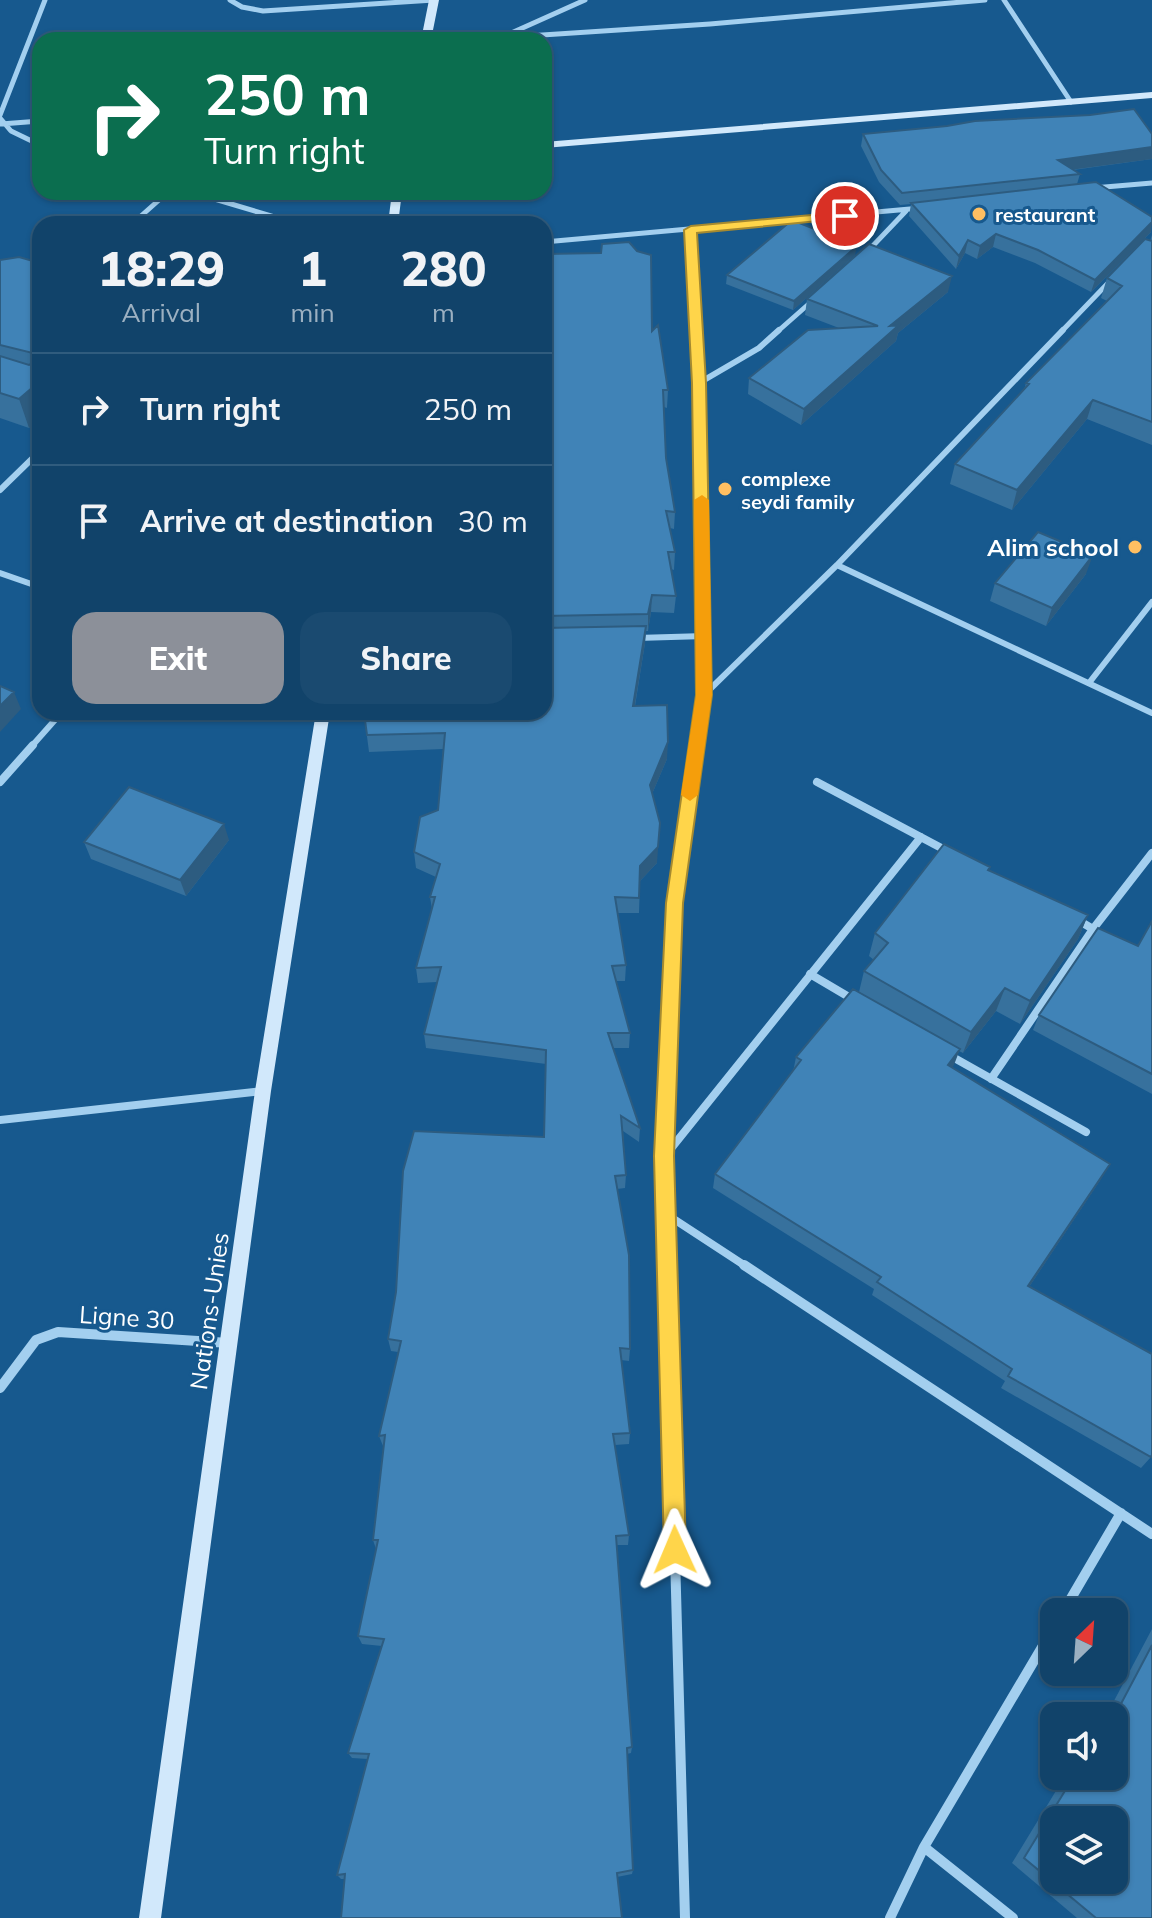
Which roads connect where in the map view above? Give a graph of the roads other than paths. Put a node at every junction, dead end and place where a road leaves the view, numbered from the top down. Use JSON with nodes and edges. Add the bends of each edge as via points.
{"nodes":[{"id":1,"x":45,"y":0,"type":"edge"},
{"id":2,"x":230,"y":0,"type":"edge"},
{"id":3,"x":434,"y":0,"type":"edge"},
{"id":4,"x":585,"y":0,"type":"edge"},
{"id":5,"x":916,"y":0,"type":"edge"},
{"id":6,"x":985,"y":0,"type":"edge"},
{"id":7,"x":1004,"y":0,"type":"edge"},
{"id":8,"x":907,"y":5,"type":"junction"},
{"id":9,"x":33,"y":32,"type":"edge"},
{"id":10,"x":428,"y":32,"type":"edge"},
{"id":11,"x":512,"y":32,"type":"edge"},
{"id":12,"x":552,"y":34,"type":"edge"},
{"id":13,"x":32,"y":35,"type":"edge"},
{"id":14,"x":1152,"y":95,"type":"edge"},
{"id":15,"x":1071,"y":102,"type":"junction"},
{"id":16,"x":0,"y":120,"type":"edge"},
{"id":17,"x":32,"y":121,"type":"edge"},
{"id":18,"x":32,"y":140,"type":"edge"},
{"id":19,"x":552,"y":144,"type":"edge"},
{"id":20,"x":1152,"y":183,"type":"edge"},
{"id":21,"x":1090,"y":188,"type":"edge"},
{"id":22,"x":159,"y":200,"type":"edge"},
{"id":23,"x":218,"y":200,"type":"edge"},
{"id":24,"x":922,"y":208,"type":"edge"},
{"id":25,"x":907,"y":210,"type":"junction"},
{"id":26,"x":141,"y":216,"type":"edge"},
{"id":27,"x":271,"y":216,"type":"edge"},
{"id":28,"x":691,"y":230,"type":"junction"},
{"id":29,"x":552,"y":241,"type":"edge"},
{"id":30,"x":862,"y":256,"type":"edge"},
{"id":31,"x":1116,"y":275,"type":"edge"},
{"id":32,"x":815,"y":299,"type":"edge"},
{"id":33,"x":699,"y":383,"type":"junction"},
{"id":34,"x":32,"y":459,"type":"edge"},
{"id":35,"x":0,"y":490,"type":"edge"},
{"id":36,"x":837,"y":565,"type":"junction"},
{"id":37,"x":0,"y":573,"type":"edge"},
{"id":38,"x":32,"y":584,"type":"edge"},
{"id":39,"x":1152,"y":602,"type":"edge"},
{"id":40,"x":705,"y":636,"type":"junction"},
{"id":41,"x":632,"y":638,"type":"edge"},
{"id":42,"x":1089,"y":683,"type":"junction"},
{"id":43,"x":704,"y":695,"type":"junction"},
{"id":44,"x":1152,"y":713,"type":"edge"},
{"id":45,"x":55,"y":720,"type":"edge"},
{"id":46,"x":322,"y":720,"type":"edge"},
{"id":47,"x":0,"y":782,"type":"edge"},
{"id":48,"x":817,"y":782,"type":"dead end"},
{"id":49,"x":921,"y":837,"type":"junction"},
{"id":50,"x":1152,"y":853,"type":"edge"},
{"id":51,"x":961,"y":858,"type":"edge"},
{"id":52,"x":1067,"y":915,"type":"edge"},
{"id":53,"x":1093,"y":929,"type":"junction"},
{"id":54,"x":810,"y":974,"type":"junction"},
{"id":55,"x":863,"y":1005,"type":"edge"},
{"id":56,"x":943,"y":1052,"type":"edge"},
{"id":57,"x":991,"y":1079,"type":"junction"},
{"id":58,"x":263,"y":1091,"type":"junction"},
{"id":59,"x":0,"y":1120,"type":"edge"},
{"id":60,"x":1086,"y":1132,"type":"dead end"},
{"id":61,"x":664,"y":1156,"type":"junction"},
{"id":62,"x":666,"y":1214,"type":"junction"},
{"id":63,"x":229,"y":1343,"type":"junction"},
{"id":64,"x":0,"y":1388,"type":"edge"},
{"id":65,"x":1121,"y":1513,"type":"junction"},
{"id":66,"x":1152,"y":1534,"type":"edge"},
{"id":67,"x":1071,"y":1598,"type":"edge"},
{"id":68,"x":1040,"y":1651,"type":"edge"},
{"id":69,"x":924,"y":1847,"type":"junction"},
{"id":70,"x":150,"y":1918,"type":"edge"},
{"id":71,"x":685,"y":1918,"type":"edge"},
{"id":72,"x":890,"y":1918,"type":"edge"},
{"id":73,"x":1013,"y":1918,"type":"edge"}],
"edges":[{"from":1,"to":9,"type":"street"},
{"from":2,"to":3,"type":"street","via":[[263,11]]},
{"from":3,"to":10,"type":"main road"},
{"from":4,"to":11,"type":"street"},
{"from":5,"to":8,"type":"street"},
{"from":6,"to":8,"type":"street"},
{"from":7,"to":15,"type":"street"},
{"from":8,"to":12,"type":"street"},
{"from":13,"to":16,"type":"street"},
{"from":14,"to":15,"type":"main road"},
{"from":15,"to":19,"type":"main road"},
{"from":16,"to":17,"type":"street"},
{"from":16,"to":18,"type":"street"},
{"from":20,"to":21,"type":"street"},
{"from":22,"to":26,"type":"street"},
{"from":23,"to":27,"type":"street"},
{"from":24,"to":25,"type":"street"},
{"from":25,"to":28,"type":"street"},
{"from":25,"to":30,"type":"street"},
{"from":28,"to":29,"type":"street"},
{"from":28,"to":33,"type":"street"},
{"from":31,"to":36,"type":"street"},
{"from":32,"to":33,"type":"street","via":[[759,348]]},
{"from":33,"to":40,"type":"street"},
{"from":34,"to":35,"type":"street"},
{"from":36,"to":42,"type":"street"},
{"from":36,"to":43,"type":"street"},
{"from":37,"to":38,"type":"street"},
{"from":39,"to":42,"type":"street"},
{"from":40,"to":41,"type":"street"},
{"from":40,"to":43,"type":"street"},
{"from":42,"to":44,"type":"street"},
{"from":43,"to":61,"type":"street","via":[[674,903]]},
{"from":45,"to":47,"type":"street"},
{"from":46,"to":58,"type":"main road","name":"Nations-Unies"},
{"from":48,"to":49,"type":"street"},
{"from":49,"to":51,"type":"street"},
{"from":49,"to":54,"type":"street"},
{"from":50,"to":53,"type":"street"},
{"from":52,"to":53,"type":"street"},
{"from":53,"to":57,"type":"street"},
{"from":54,"to":55,"type":"street"},
{"from":54,"to":61,"type":"street"},
{"from":56,"to":57,"type":"street"},
{"from":57,"to":60,"type":"street"},
{"from":58,"to":59,"type":"street"},
{"from":58,"to":63,"type":"main road","name":"Nations-Unies"},
{"from":61,"to":62,"type":"street"},
{"from":62,"to":65,"type":"street"},
{"from":62,"to":71,"type":"street"},
{"from":63,"to":64,"type":"street","name":"Ligne 30","via":[[58,1332],[36,1340]]},
{"from":63,"to":70,"type":"main road","name":"Nations-Unies"},
{"from":65,"to":66,"type":"street"},
{"from":65,"to":67,"type":"street"},
{"from":68,"to":69,"type":"street"},
{"from":69,"to":72,"type":"street"},
{"from":69,"to":73,"type":"street"}]}
